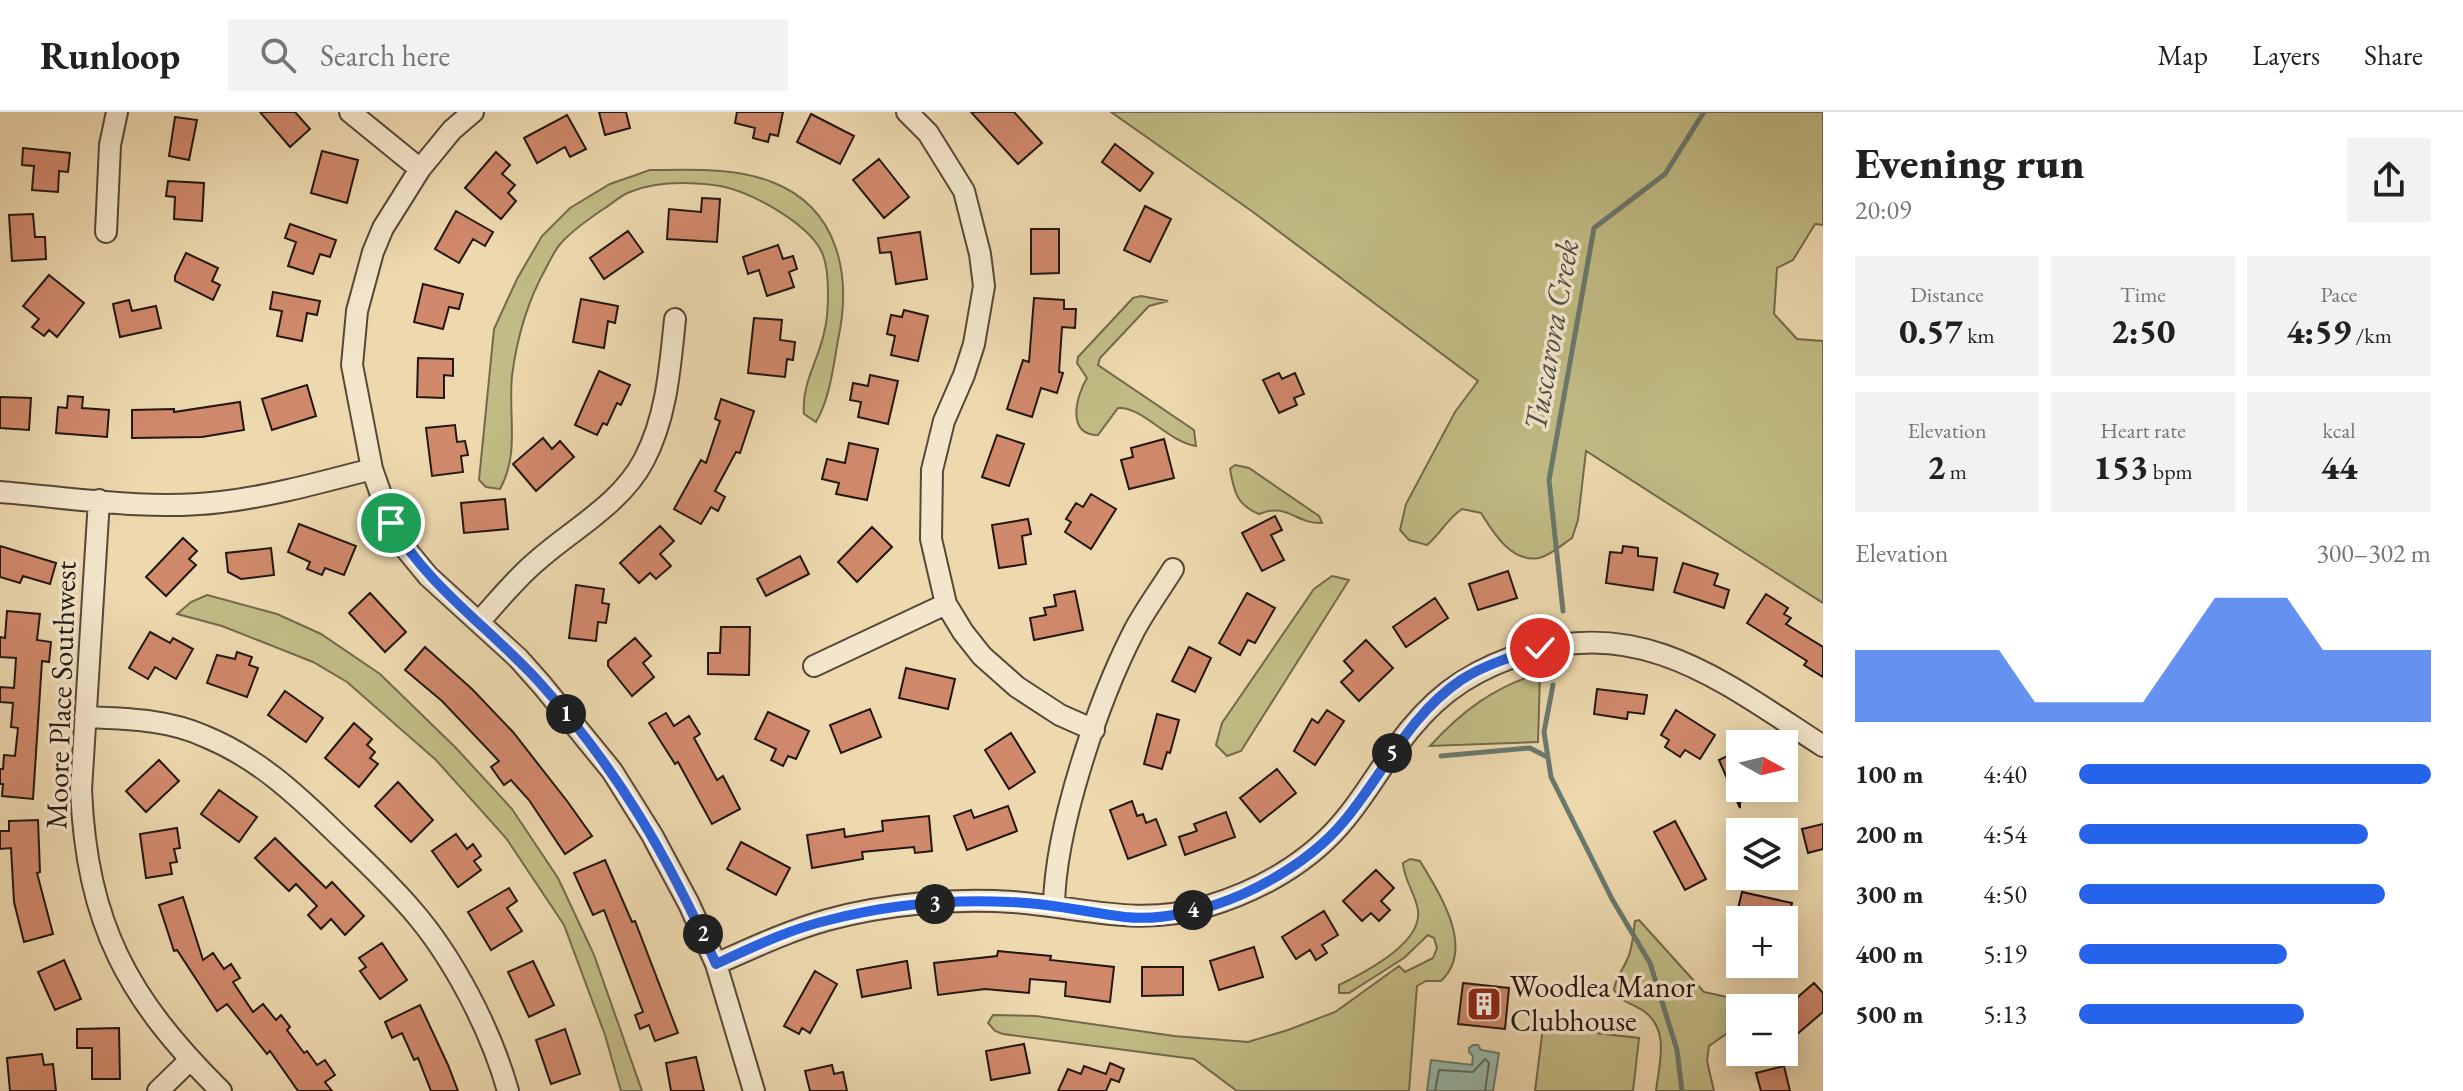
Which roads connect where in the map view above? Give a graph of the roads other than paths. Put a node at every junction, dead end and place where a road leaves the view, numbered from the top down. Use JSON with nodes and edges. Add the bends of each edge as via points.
{"nodes":[{"id":1,"x":117,"y":112,"type":"edge"},
{"id":2,"x":350,"y":112,"type":"edge"},
{"id":3,"x":473,"y":112,"type":"edge"},
{"id":4,"x":907,"y":112,"type":"edge"},
{"id":5,"x":420,"y":169,"type":"junction"},
{"id":6,"x":106,"y":232,"type":"dead end"},
{"id":7,"x":675,"y":319,"type":"dead end"},
{"id":8,"x":372,"y":469,"type":"junction"},
{"id":9,"x":0,"y":492,"type":"edge"},
{"id":10,"x":99,"y":500,"type":"junction"},
{"id":11,"x":1173,"y":569,"type":"dead end"},
{"id":12,"x":946,"y":604,"type":"junction"},
{"id":13,"x":479,"y":622,"type":"junction"},
{"id":14,"x":814,"y":666,"type":"dead end"},
{"id":15,"x":85,"y":717,"type":"junction"},
{"id":16,"x":1094,"y":730,"type":"junction"},
{"id":17,"x":1823,"y":746,"type":"edge"},
{"id":18,"x":1054,"y":906,"type":"junction"},
{"id":19,"x":716,"y":964,"type":"junction"},
{"id":20,"x":190,"y":1060,"type":"junction"},
{"id":21,"x":158,"y":1091,"type":"edge"},
{"id":22,"x":221,"y":1091,"type":"edge"},
{"id":23,"x":508,"y":1091,"type":"edge"},
{"id":24,"x":754,"y":1091,"type":"edge"}],
"edges":[{"from":1,"to":6,"type":"street"},
{"from":2,"to":5,"type":"street"},
{"from":3,"to":5,"type":"street"},
{"from":4,"to":12,"type":"street","via":[[928,133],[964,191],[984,286],[974,344],[944,421],[932,470],[931,539]]},
{"from":5,"to":8,"type":"street","via":[[373,252],[353,335],[356,395]]},
{"from":7,"to":13,"type":"street","via":[[667,396],[642,464],[609,504],[530,566]]},
{"from":8,"to":10,"type":"street","via":[[222,502]]},
{"from":8,"to":13,"type":"street","via":[[405,548]]},
{"from":9,"to":10,"type":"street"},
{"from":10,"to":15,"type":"street","name":"Moore Place Southwest"},
{"from":11,"to":16,"type":"street","via":[[1135,629]]},
{"from":12,"to":14,"type":"street"},
{"from":12,"to":16,"type":"street","via":[[982,656],[1017,687]]},
{"from":13,"to":19,"type":"street","via":[[542,685],[612,771],[667,863]]},
{"from":15,"to":20,"type":"street","name":"Moore Place Southwest","via":[[82,829],[97,905],[130,981]]},
{"from":15,"to":23,"type":"street","via":[[146,720],[203,735],[262,767],[295,793],[413,911],[441,949],[486,1032]]},
{"from":16,"to":18,"type":"street","via":[[1065,832]]},
{"from":17,"to":18,"type":"street","via":[[1686,663],[1606,641],[1557,644],[1484,667],[1438,698],[1326,841],[1271,880],[1207,906],[1165,916],[1126,917]]},
{"from":18,"to":19,"type":"street","via":[[943,903],[886,909],[778,936]]},
{"from":19,"to":24,"type":"street"},
{"from":20,"to":21,"type":"street"},
{"from":20,"to":22,"type":"street","name":"Moore Place Southwest"}]}
